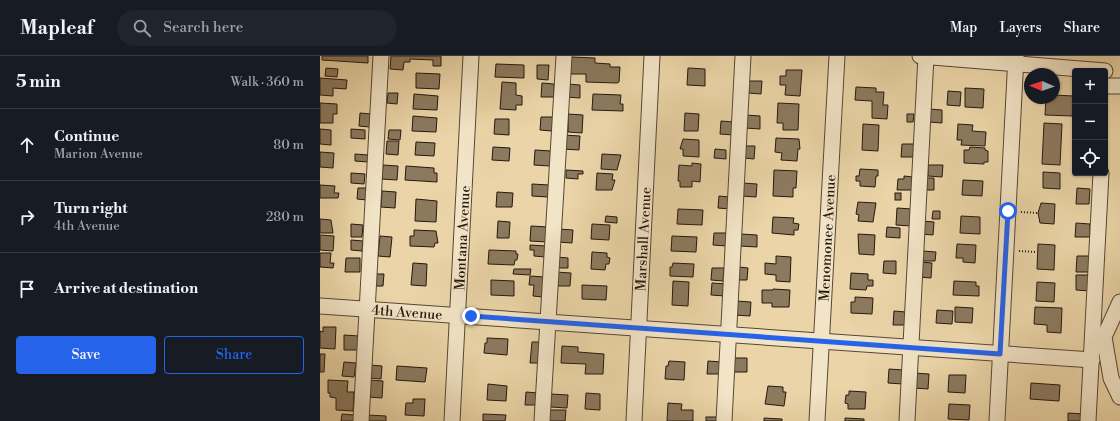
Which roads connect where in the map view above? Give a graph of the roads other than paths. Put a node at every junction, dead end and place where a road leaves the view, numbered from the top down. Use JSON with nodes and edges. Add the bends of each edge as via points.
{"nodes":[{"id":1,"x":380,"y":56,"type":"edge"},
{"id":2,"x":472,"y":56,"type":"edge"},
{"id":3,"x":564,"y":56,"type":"edge"},
{"id":4,"x":652,"y":56,"type":"edge"},
{"id":5,"x":743,"y":56,"type":"edge"},
{"id":6,"x":837,"y":56,"type":"edge"},
{"id":7,"x":920,"y":56,"type":"edge"},
{"id":8,"x":926,"y":56,"type":"edge"},
{"id":9,"x":1016,"y":60,"type":"edge"},
{"id":10,"x":1057,"y":61,"type":"edge"},
{"id":11,"x":1099,"y":67,"type":"edge"},
{"id":12,"x":1108,"y":86,"type":"edge"},
{"id":13,"x":1120,"y":86,"type":"edge"},
{"id":14,"x":1101,"y":176,"type":"edge"},
{"id":15,"x":1120,"y":302,"type":"edge"},
{"id":16,"x":320,"y":306,"type":"edge"},
{"id":17,"x":368,"y":310,"type":"junction"},
{"id":18,"x":458,"y":316,"type":"junction"},
{"id":19,"x":547,"y":322,"type":"junction"},
{"id":20,"x":639,"y":328,"type":"junction"},
{"id":21,"x":728,"y":335,"type":"junction"},
{"id":22,"x":821,"y":342,"type":"junction"},
{"id":23,"x":911,"y":348,"type":"junction"},
{"id":24,"x":1000,"y":354,"type":"junction"},
{"id":25,"x":1092,"y":360,"type":"junction"},
{"id":26,"x":1120,"y":397,"type":"edge"},
{"id":27,"x":361,"y":421,"type":"edge"},
{"id":28,"x":452,"y":421,"type":"edge"},
{"id":29,"x":542,"y":421,"type":"edge"},
{"id":30,"x":634,"y":421,"type":"edge"},
{"id":31,"x":724,"y":421,"type":"edge"},
{"id":32,"x":817,"y":421,"type":"edge"},
{"id":33,"x":907,"y":421,"type":"edge"},
{"id":34,"x":997,"y":421,"type":"edge"},
{"id":35,"x":1088,"y":421,"type":"edge"}],
"edges":[{"from":1,"to":17,"type":"street"},
{"from":2,"to":18,"type":"street","name":"Montana Avenue"},
{"from":3,"to":19,"type":"street"},
{"from":4,"to":20,"type":"street","name":"Marshall Avenue"},
{"from":5,"to":21,"type":"street"},
{"from":6,"to":22,"type":"street","name":"Menomonee Avenue"},
{"from":7,"to":8,"type":"street"},
{"from":8,"to":9,"type":"street"},
{"from":8,"to":23,"type":"street"},
{"from":9,"to":10,"type":"street"},
{"from":9,"to":24,"type":"street"},
{"from":10,"to":11,"type":"street"},
{"from":12,"to":13,"type":"street"},
{"from":14,"to":25,"type":"street"},
{"from":15,"to":26,"type":"street","via":[[1104,337],[1111,378]]},
{"from":16,"to":17,"type":"street","name":"4th Avenue"},
{"from":17,"to":18,"type":"street","name":"4th Avenue"},
{"from":17,"to":27,"type":"street"},
{"from":18,"to":19,"type":"street","name":"4th Avenue"},
{"from":18,"to":28,"type":"street","name":"Montana Avenue"},
{"from":19,"to":20,"type":"street","name":"4th Avenue"},
{"from":19,"to":29,"type":"street"},
{"from":20,"to":21,"type":"street","name":"4th Avenue"},
{"from":20,"to":30,"type":"street","name":"Marshall Avenue"},
{"from":21,"to":22,"type":"street","name":"4th Avenue"},
{"from":21,"to":31,"type":"street"},
{"from":22,"to":23,"type":"street","name":"4th Avenue"},
{"from":22,"to":32,"type":"street","name":"Menomonee Avenue"},
{"from":23,"to":24,"type":"street","name":"4th Avenue"},
{"from":23,"to":33,"type":"street"},
{"from":24,"to":25,"type":"street","name":"4th Avenue"},
{"from":24,"to":34,"type":"street"},
{"from":25,"to":35,"type":"street"}]}
